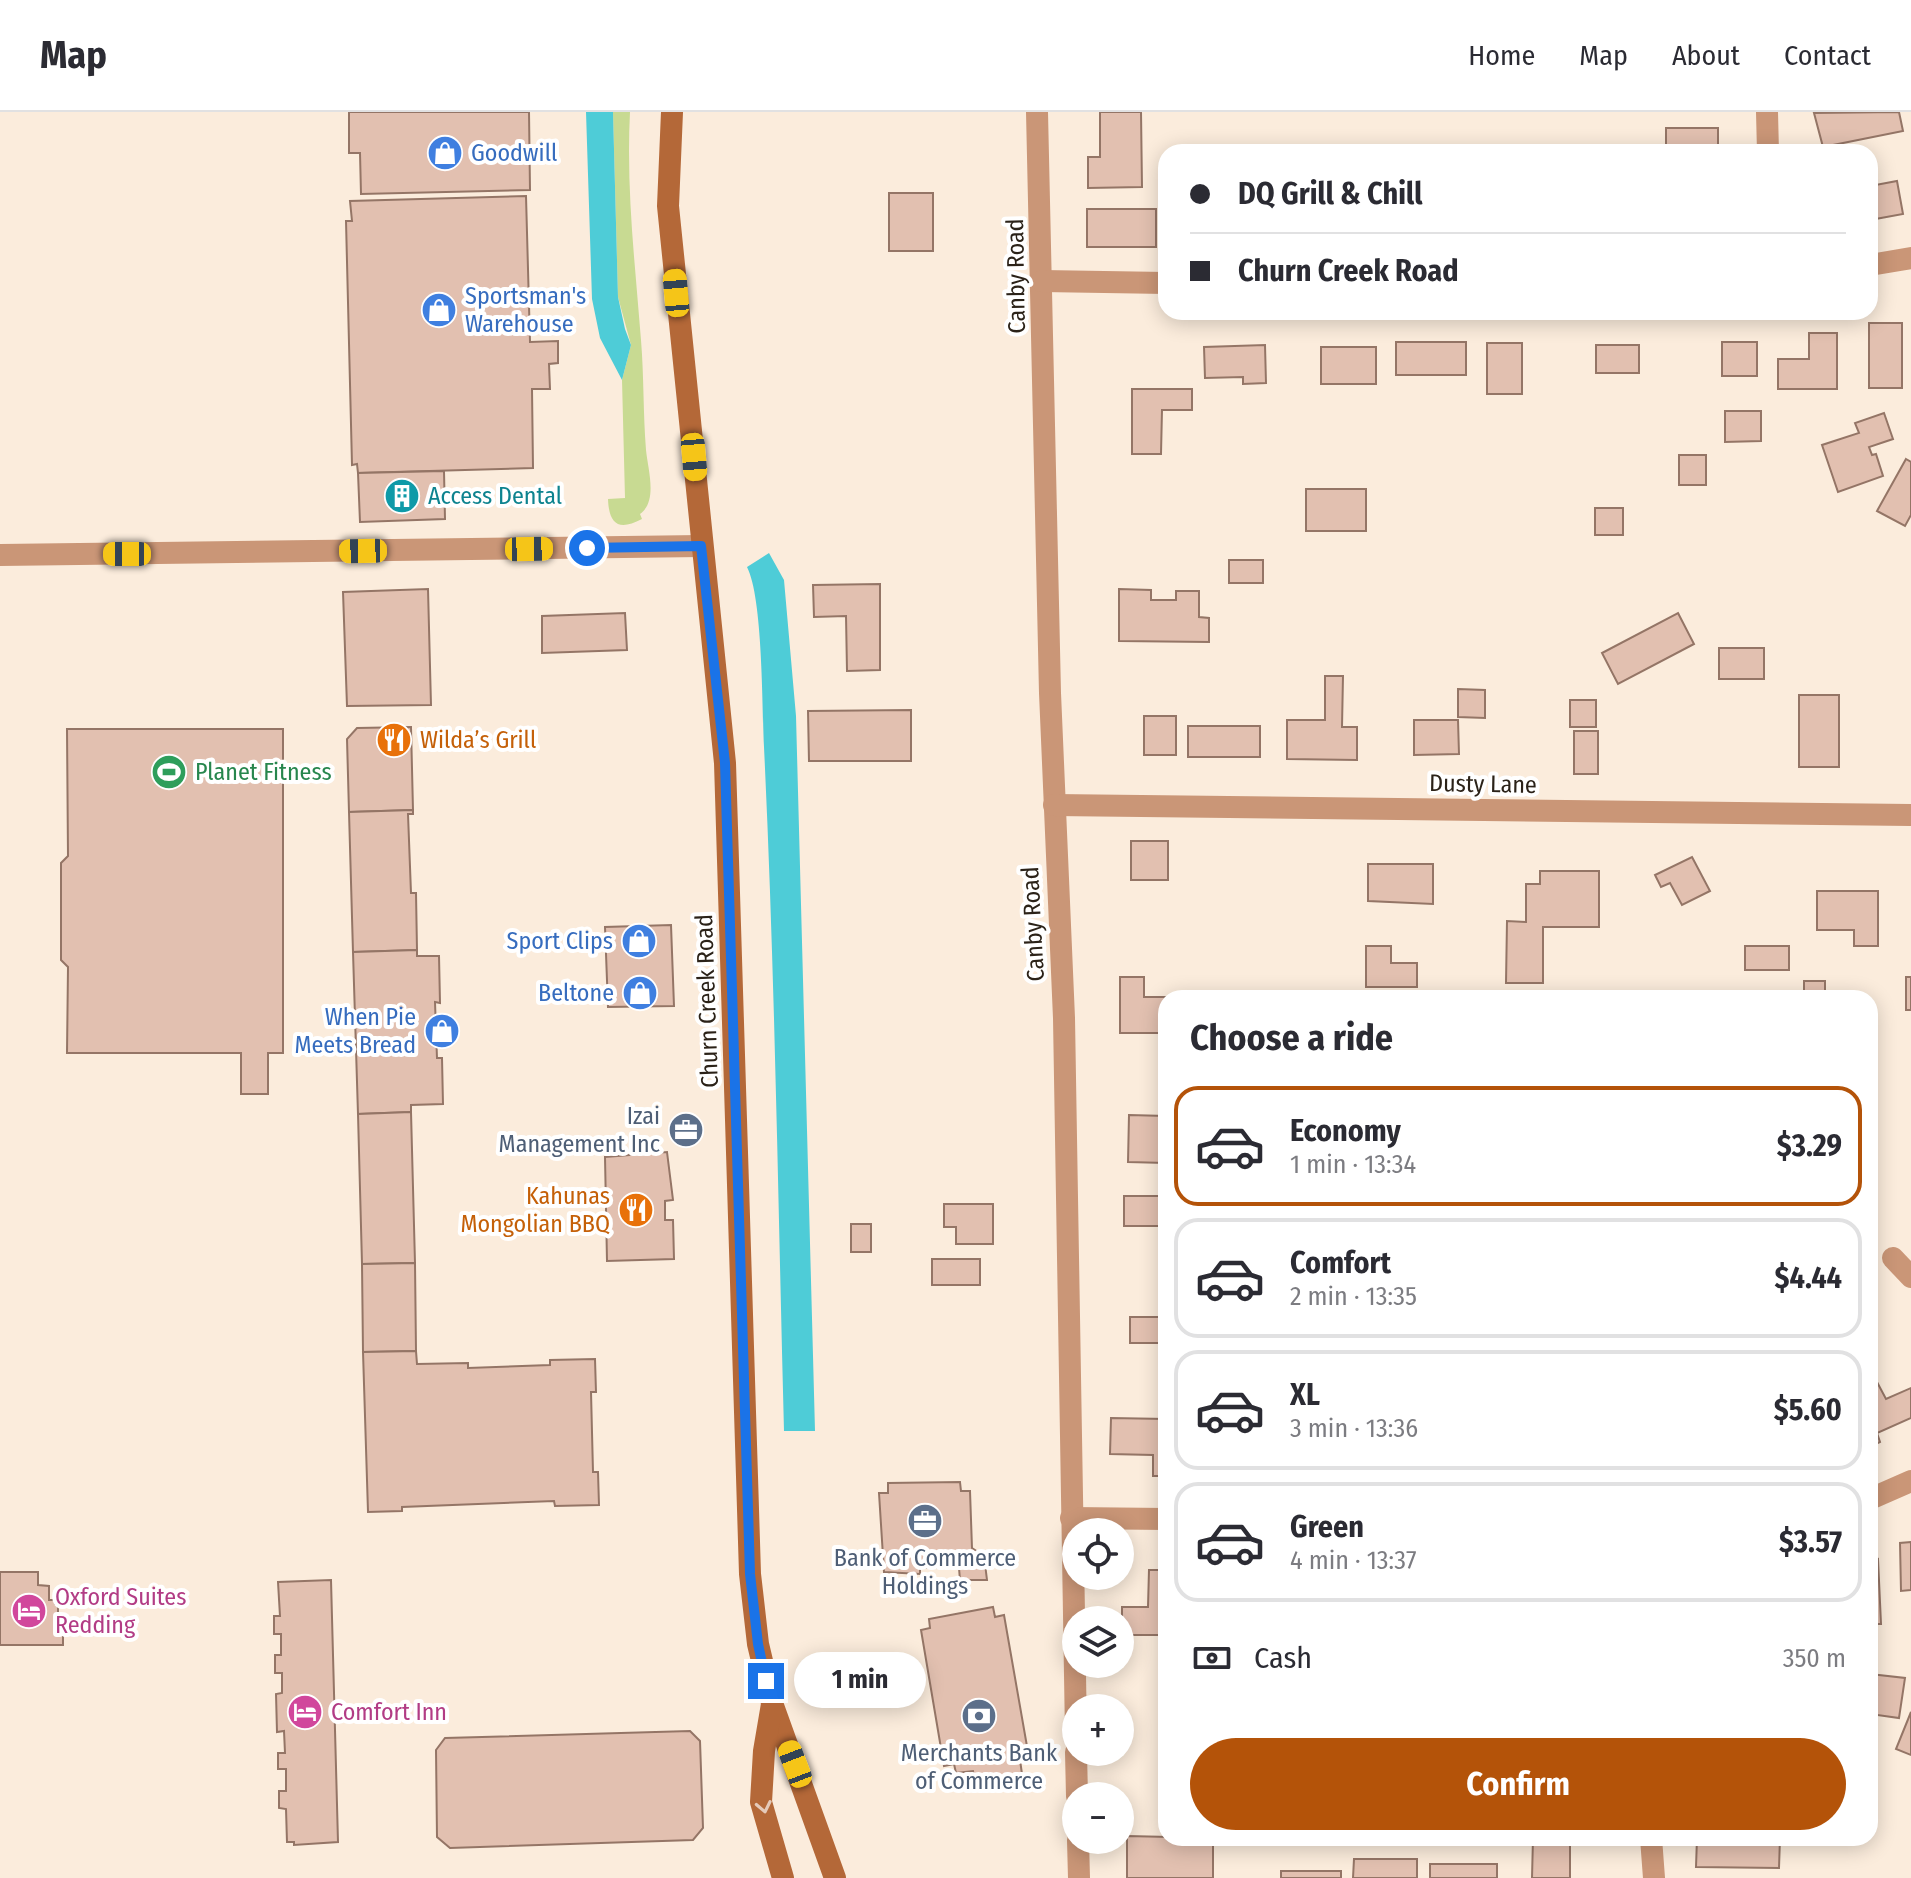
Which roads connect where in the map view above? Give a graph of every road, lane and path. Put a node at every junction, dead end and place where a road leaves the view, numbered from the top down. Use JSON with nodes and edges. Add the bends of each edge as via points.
{"nodes":[{"id":1,"x":672,"y":112,"type":"edge"},
{"id":2,"x":1037,"y":112,"type":"edge"},
{"id":3,"x":1767,"y":112,"type":"edge"},
{"id":4,"x":1768,"y":144,"type":"edge"},
{"id":5,"x":1911,"y":258,"type":"edge"},
{"id":6,"x":1878,"y":264,"type":"edge"},
{"id":7,"x":1042,"y":281,"type":"junction"},
{"id":8,"x":1158,"y":283,"type":"edge"},
{"id":9,"x":701,"y":546,"type":"junction"},
{"id":10,"x":0,"y":555,"type":"edge"},
{"id":11,"x":1054,"y":805,"type":"junction"},
{"id":12,"x":1911,"y":815,"type":"edge"},
{"id":13,"x":1893,"y":1258,"type":"dead end"},
{"id":14,"x":1911,"y":1277,"type":"edge"},
{"id":15,"x":1911,"y":1481,"type":"edge"},
{"id":16,"x":1878,"y":1495,"type":"edge"},
{"id":17,"x":1071,"y":1518,"type":"edge"},
{"id":18,"x":1134,"y":1519,"type":"edge"},
{"id":19,"x":1158,"y":1519,"type":"edge"},
{"id":20,"x":1073,"y":1590,"type":"edge"},
{"id":21,"x":1075,"y":1694,"type":"edge"},
{"id":22,"x":772,"y":1703,"type":"junction"},
{"id":23,"x":1652,"y":1846,"type":"edge"},
{"id":24,"x":1078,"y":1854,"type":"edge"},
{"id":25,"x":783,"y":1878,"type":"edge"},
{"id":26,"x":835,"y":1878,"type":"edge"},
{"id":27,"x":1079,"y":1878,"type":"edge"},
{"id":28,"x":1654,"y":1878,"type":"edge"}],
"edges":[{"from":1,"to":9,"type":"main road","name":"Churn Creek Road","via":[[668,206]]},
{"from":2,"to":7,"type":"street","name":"Canby Road"},
{"from":3,"to":4,"type":"street"},
{"from":5,"to":6,"type":"street"},
{"from":7,"to":8,"type":"street"},
{"from":7,"to":11,"type":"street","name":"Canby Road"},
{"from":9,"to":10,"type":"street"},
{"from":9,"to":22,"type":"main road","name":"Churn Creek Road","via":[[725,763],[750,1574]]},
{"from":11,"to":12,"type":"street","name":"Dusty Lane"},
{"from":11,"to":17,"type":"street","name":"Canby Road","via":[[1064,1034]]},
{"from":13,"to":14,"type":"street"},
{"from":15,"to":16,"type":"street"},
{"from":18,"to":19,"type":"street"},
{"from":20,"to":21,"type":"street","name":"Canby Road"},
{"from":22,"to":25,"type":"main road","one_way":true,"via":[[761,1802]]},
{"from":22,"to":26,"type":"main road","name":"Churn Creek Road"},
{"from":23,"to":28,"type":"street"},
{"from":24,"to":27,"type":"street"}]}
